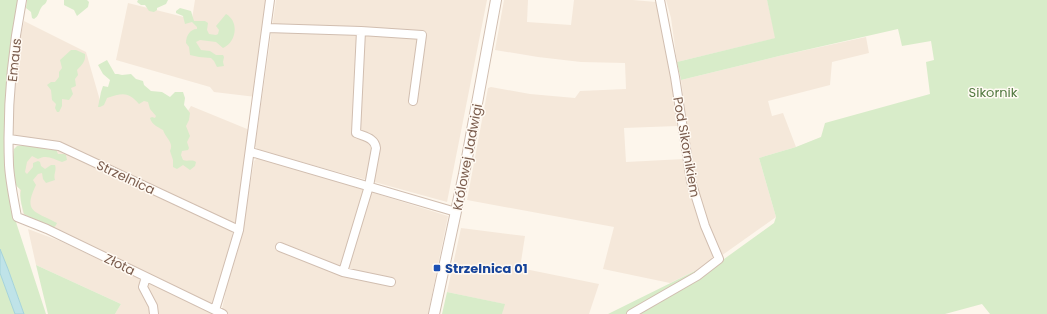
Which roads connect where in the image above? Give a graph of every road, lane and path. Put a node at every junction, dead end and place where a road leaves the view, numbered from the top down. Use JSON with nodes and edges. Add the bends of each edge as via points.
{"nodes":[{"id":1,"x":22,"y":0,"type":"edge"},
{"id":2,"x":270,"y":0,"type":"edge"},
{"id":3,"x":496,"y":0,"type":"edge"},
{"id":4,"x":660,"y":0,"type":"edge"},
{"id":5,"x":267,"y":28,"type":"junction"},
{"id":6,"x":361,"y":31,"type":"junction"},
{"id":7,"x":414,"y":101,"type":"dead end"},
{"id":8,"x":9,"y":139,"type":"junction"},
{"id":9,"x":250,"y":152,"type":"junction"},
{"id":10,"x":369,"y":186,"type":"junction"},
{"id":11,"x":456,"y":212,"type":"junction"},
{"id":12,"x":17,"y":217,"type":"joint"},
{"id":13,"x":239,"y":230,"type":"junction"},
{"id":14,"x":280,"y":247,"type":"dead end"},
{"id":15,"x":343,"y":272,"type":"junction"},
{"id":16,"x":146,"y":277,"type":"junction"},
{"id":17,"x":391,"y":282,"type":"dead end"},
{"id":18,"x":219,"y":312,"type":"edge"},
{"id":19,"x":154,"y":314,"type":"edge"},
{"id":20,"x":434,"y":314,"type":"edge"},
{"id":21,"x":631,"y":314,"type":"edge"}],
"edges":[{"from":1,"to":8,"type":"street","name":"Emaus","via":[[14,53]]},
{"from":2,"to":5,"type":"street"},
{"from":3,"to":11,"type":"street","name":"Królowej Jadwigi"},
{"from":4,"to":21,"type":"street","name":"Pod Sikornikiem","via":[[691,181],[705,226],[719,259],[697,276]]},
{"from":5,"to":6,"type":"street"},
{"from":5,"to":9,"type":"street"},
{"from":6,"to":7,"type":"street","via":[[422,35]]},
{"from":6,"to":10,"type":"street","via":[[356,134],[371,139],[376,146]]},
{"from":8,"to":12,"type":"street","name":"Emaus","via":[[9,166]]},
{"from":8,"to":13,"type":"street","name":"Strzelnica","via":[[59,146]]},
{"from":9,"to":10,"type":"street"},
{"from":9,"to":13,"type":"street"},
{"from":10,"to":11,"type":"street"},
{"from":10,"to":15,"type":"street"},
{"from":11,"to":20,"type":"street","name":"Królowej Jadwigi"},
{"from":12,"to":16,"type":"street","name":"Złota"},
{"from":13,"to":18,"type":"street"},
{"from":14,"to":15,"type":"street"},
{"from":15,"to":17,"type":"street"},
{"from":16,"to":18,"type":"street","name":"Złota"},
{"from":16,"to":19,"type":"street","via":[[143,287]]}]}
